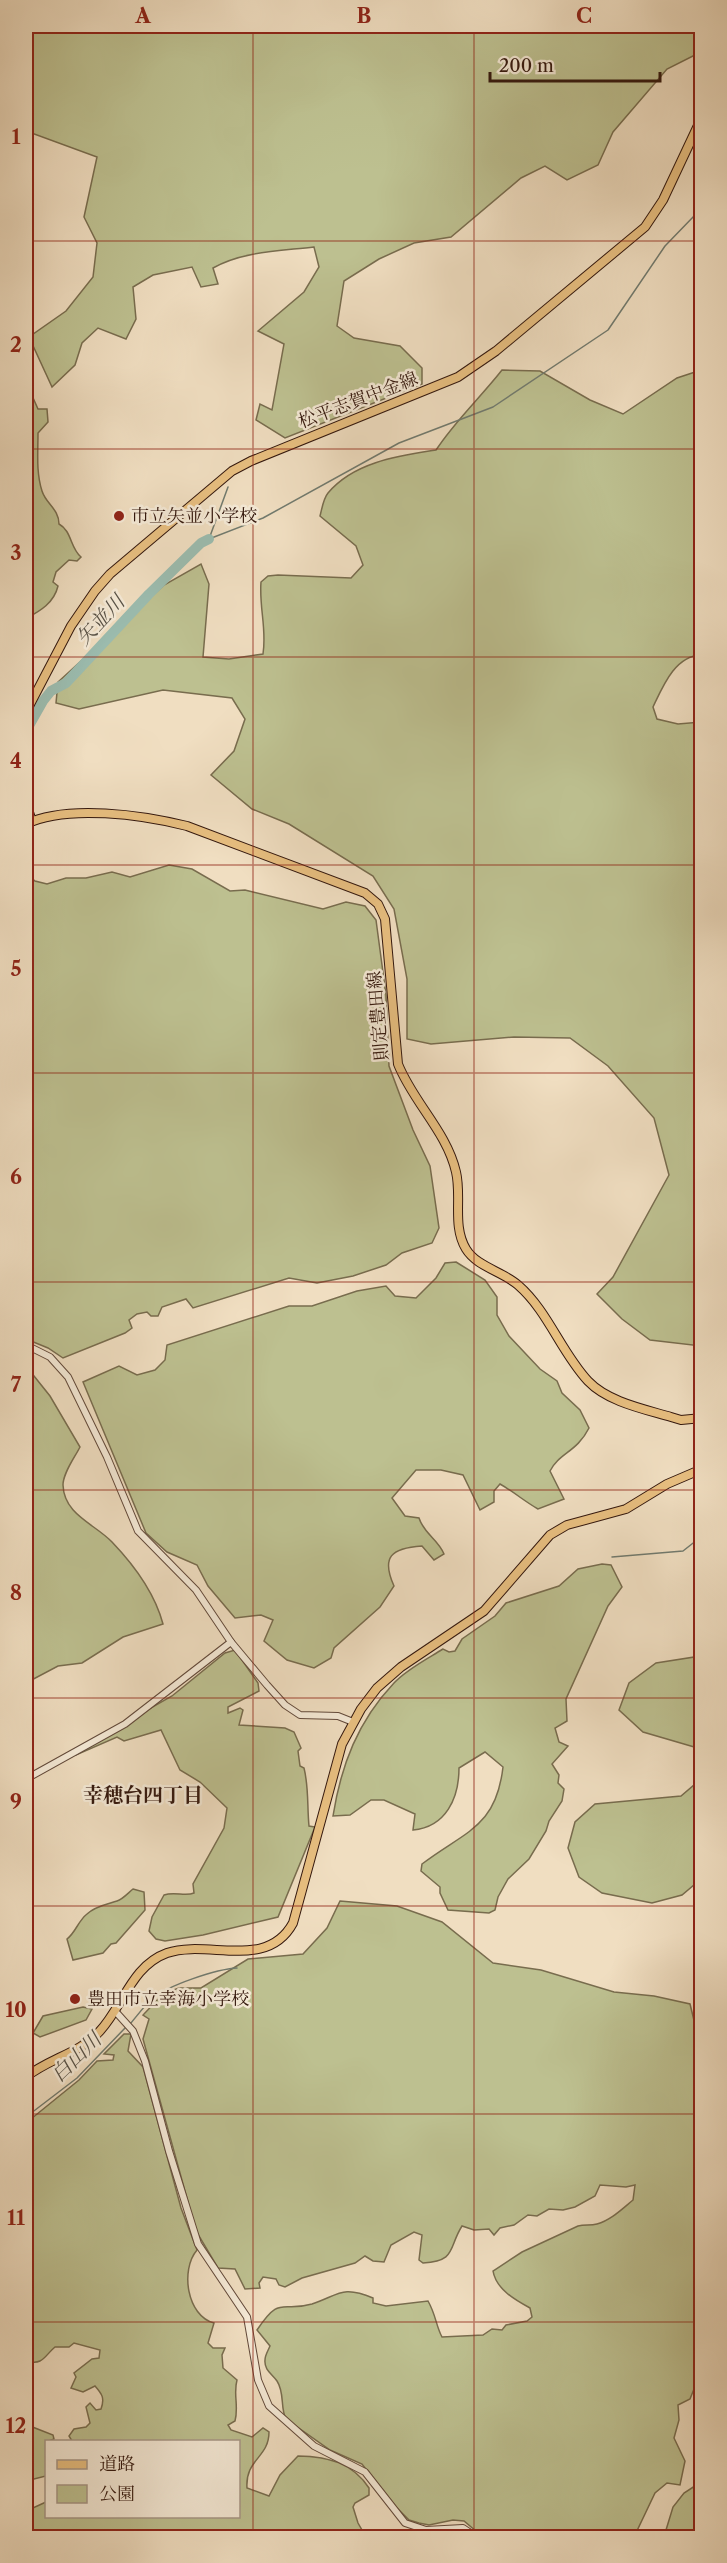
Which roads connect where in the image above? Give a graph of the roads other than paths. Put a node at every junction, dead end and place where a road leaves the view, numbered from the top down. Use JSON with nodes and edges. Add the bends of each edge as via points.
{"nodes":[{"id":1,"x":702,"y":117,"type":"edge"},
{"id":2,"x":26,"y":712,"type":"edge"},
{"id":3,"x":26,"y":804,"type":"edge"},
{"id":4,"x":29,"y":822,"type":"edge"},
{"id":5,"x":26,"y":1345,"type":"edge"},
{"id":6,"x":702,"y":1418,"type":"edge"},
{"id":7,"x":702,"y":1469,"type":"edge"},
{"id":8,"x":231,"y":1642,"type":"junction"},
{"id":9,"x":353,"y":1722,"type":"junction"},
{"id":10,"x":26,"y":1779,"type":"edge"},
{"id":11,"x":114,"y":2011,"type":"junction"},
{"id":12,"x":26,"y":2077,"type":"edge"},
{"id":13,"x":478,"y":2538,"type":"edge"}],
"edges":[{"from":1,"to":2,"type":"main road","name":"松平志賀中金線","via":[[663,200],[645,227],[475,367],[436,387],[232,471],[110,574],[81,610]]},
{"from":3,"to":4,"type":"main road"},
{"from":4,"to":6,"type":"main road","name":"則定豊田線","via":[[81,814],[177,823],[350,886],[378,904],[385,919],[398,1064],[406,1085],[450,1153],[457,1175],[460,1238],[466,1250],[519,1286],[595,1386],[629,1404],[671,1418]]},
{"from":5,"to":8,"type":"street","via":[[50,1357],[68,1377],[138,1531],[196,1590]]},
{"from":7,"to":9,"type":"main road","via":[[666,1484],[626,1509],[567,1525],[550,1535],[484,1611],[388,1677]]},
{"from":8,"to":9,"type":"street","via":[[292,1711],[306,1717],[338,1716]]},
{"from":8,"to":10,"type":"street","via":[[125,1724]]},
{"from":9,"to":11,"type":"main road","via":[[342,1744],[302,1893],[285,1936],[259,1950],[184,1950],[160,1956],[142,1970]]},
{"from":11,"to":12,"type":"main road","via":[[89,2042]]},
{"from":11,"to":13,"type":"street","via":[[133,2031],[145,2061],[198,2244],[247,2317],[258,2380],[269,2406],[315,2446],[365,2472],[405,2523],[426,2530],[463,2528]]}]}
